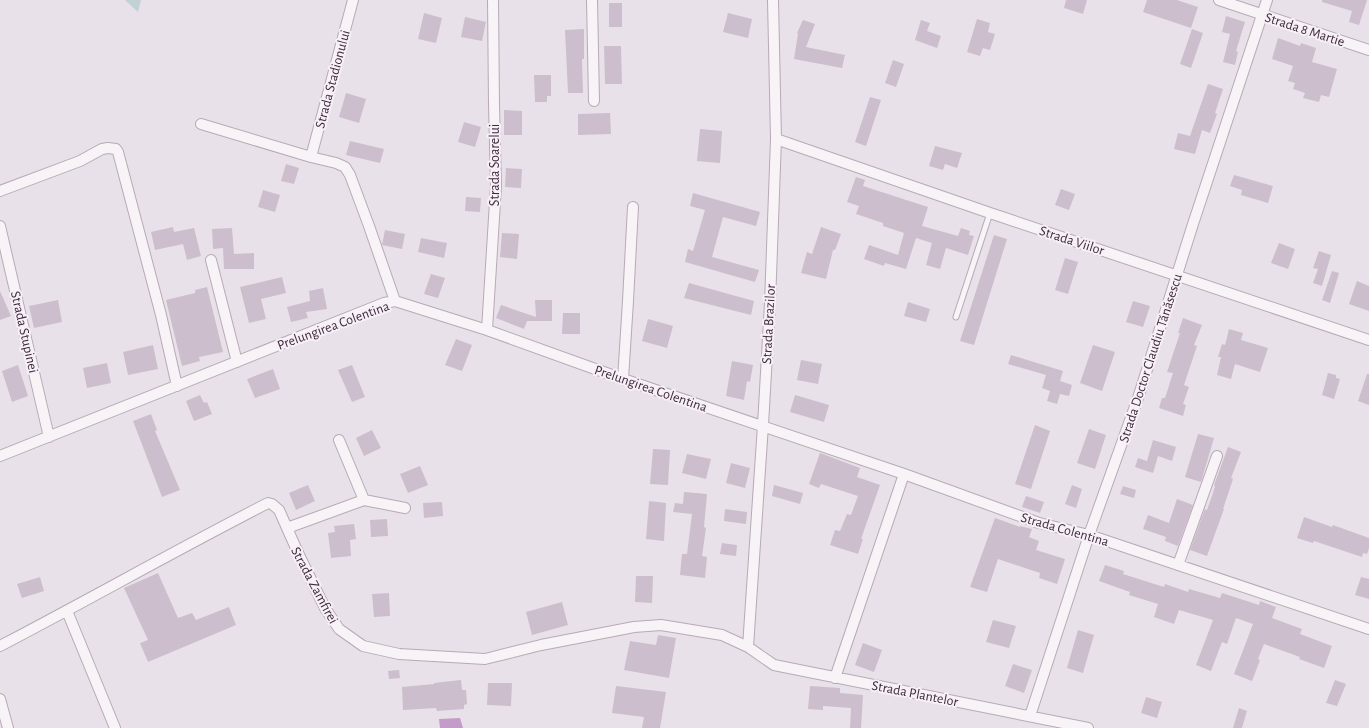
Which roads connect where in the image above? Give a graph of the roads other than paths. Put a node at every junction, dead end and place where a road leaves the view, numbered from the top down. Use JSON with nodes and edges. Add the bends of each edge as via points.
{"nodes":[{"id":1,"x":353,"y":0,"type":"edge"},
{"id":2,"x":493,"y":0,"type":"edge"},
{"id":3,"x":592,"y":0,"type":"edge"},
{"id":4,"x":773,"y":0,"type":"edge"},
{"id":5,"x":1219,"y":0,"type":"edge"},
{"id":6,"x":1267,"y":0,"type":"edge"},
{"id":7,"x":1262,"y":15,"type":"junction"},
{"id":8,"x":1369,"y":50,"type":"edge"},
{"id":9,"x":594,"y":101,"type":"dead end"},
{"id":10,"x":201,"y":124,"type":"dead end"},
{"id":11,"x":776,"y":139,"type":"junction"},
{"id":12,"x":312,"y":157,"type":"junction"},
{"id":13,"x":0,"y":191,"type":"edge"},
{"id":14,"x":632,"y":207,"type":"dead end"},
{"id":15,"x":990,"y":213,"type":"junction"},
{"id":16,"x":0,"y":226,"type":"edge"},
{"id":17,"x":211,"y":260,"type":"dead end"},
{"id":18,"x":1178,"y":276,"type":"junction"},
{"id":19,"x":395,"y":302,"type":"junction"},
{"id":20,"x":956,"y":317,"type":"dead end"},
{"id":21,"x":487,"y":330,"type":"junction"},
{"id":22,"x":1369,"y":340,"type":"edge"},
{"id":23,"x":237,"y":362,"type":"junction"},
{"id":24,"x":623,"y":379,"type":"junction"},
{"id":25,"x":176,"y":386,"type":"junction"},
{"id":26,"x":763,"y":425,"type":"junction"},
{"id":27,"x":50,"y":437,"type":"junction"},
{"id":28,"x":339,"y":440,"type":"dead end"},
{"id":29,"x":0,"y":456,"type":"edge"},
{"id":30,"x":1217,"y":456,"type":"dead end"},
{"id":31,"x":904,"y":474,"type":"junction"},
{"id":32,"x":364,"y":500,"type":"junction"},
{"id":33,"x":405,"y":508,"type":"dead end"},
{"id":34,"x":287,"y":528,"type":"junction"},
{"id":35,"x":1089,"y":535,"type":"junction"},
{"id":36,"x":1178,"y":565,"type":"junction"},
{"id":37,"x":67,"y":611,"type":"junction"},
{"id":38,"x":1369,"y":629,"type":"edge"},
{"id":39,"x":0,"y":646,"type":"edge"},
{"id":40,"x":748,"y":647,"type":"junction"},
{"id":41,"x":835,"y":678,"type":"junction"},
{"id":42,"x":0,"y":699,"type":"edge"},
{"id":43,"x":1030,"y":716,"type":"junction"},
{"id":44,"x":3,"y":717,"type":"edge"},
{"id":45,"x":8,"y":728,"type":"edge"},
{"id":46,"x":115,"y":728,"type":"edge"},
{"id":47,"x":1088,"y":728,"type":"edge"}],
"edges":[{"from":1,"to":12,"type":"street","name":"Strada Stadionului"},
{"from":2,"to":21,"type":"street","name":"Strada Soarelui","via":[[496,186]]},
{"from":3,"to":9,"type":"street"},
{"from":4,"to":11,"type":"street","name":"Strada Brazilor"},
{"from":5,"to":7,"type":"street","name":"Strada 8 Martie"},
{"from":6,"to":7,"type":"street","name":"Strada Doctor Claudiu Tănăsescu"},
{"from":7,"to":8,"type":"street","name":"Strada 8 Martie"},
{"from":7,"to":18,"type":"street","name":"Strada Doctor Claudiu Tănăsescu"},
{"from":10,"to":12,"type":"street"},
{"from":11,"to":15,"type":"street","name":"Strada Viilor"},
{"from":11,"to":26,"type":"street","name":"Strada Brazilor"},
{"from":12,"to":19,"type":"street","via":[[345,167],[350,175]]},
{"from":13,"to":25,"type":"street","via":[[80,161],[102,149],[116,149],[120,155],[161,315]]},
{"from":14,"to":24,"type":"street"},
{"from":15,"to":18,"type":"street","name":"Strada Viilor"},
{"from":15,"to":20,"type":"lane"},
{"from":16,"to":27,"type":"street","name":"Strada Stupinei"},
{"from":17,"to":23,"type":"street"},
{"from":18,"to":22,"type":"street","name":"Strada Viilor"},
{"from":18,"to":35,"type":"street","name":"Strada Doctor Claudiu Tănăsescu"},
{"from":19,"to":21,"type":"street","name":"Prelungirea Colentina"},
{"from":19,"to":23,"type":"street","name":"Prelungirea Colentina","via":[[384,303]]},
{"from":21,"to":24,"type":"street","name":"Prelungirea Colentina"},
{"from":23,"to":25,"type":"street","name":"Prelungirea Colentina"},
{"from":24,"to":26,"type":"street","name":"Prelungirea Colentina"},
{"from":25,"to":27,"type":"street","name":"Prelungirea Colentina"},
{"from":26,"to":31,"type":"street","name":"Strada Colentina"},
{"from":26,"to":40,"type":"street","name":"Strada Brazilor"},
{"from":27,"to":29,"type":"street","name":"Prelungirea Colentina"},
{"from":28,"to":32,"type":"street"},
{"from":30,"to":36,"type":"street"},
{"from":31,"to":35,"type":"street","name":"Strada Colentina","via":[[1040,523]]},
{"from":31,"to":41,"type":"street"},
{"from":32,"to":33,"type":"street"},
{"from":32,"to":34,"type":"street"},
{"from":34,"to":37,"type":"street","name":"Strada Zamfirei","via":[[279,510],[268,503]]},
{"from":34,"to":40,"type":"street","name":"Strada Zamfirei","via":[[335,624],[363,646],[399,654],[485,659],[634,627],[661,626],[722,635]]},
{"from":35,"to":36,"type":"street","name":"Strada Colentina"},
{"from":35,"to":43,"type":"street","name":"Strada Doctor Claudiu Tănăsescu"},
{"from":36,"to":38,"type":"street","name":"Strada Colentina"},
{"from":37,"to":39,"type":"street","name":"Strada Zamfirei"},
{"from":37,"to":46,"type":"street"},
{"from":40,"to":41,"type":"street","name":"Strada Plantelor","via":[[774,664]]},
{"from":41,"to":43,"type":"street","name":"Strada Plantelor"},
{"from":42,"to":44,"type":"street"},
{"from":43,"to":47,"type":"street","name":"Strada Plantelor"},
{"from":44,"to":45,"type":"street"}]}
